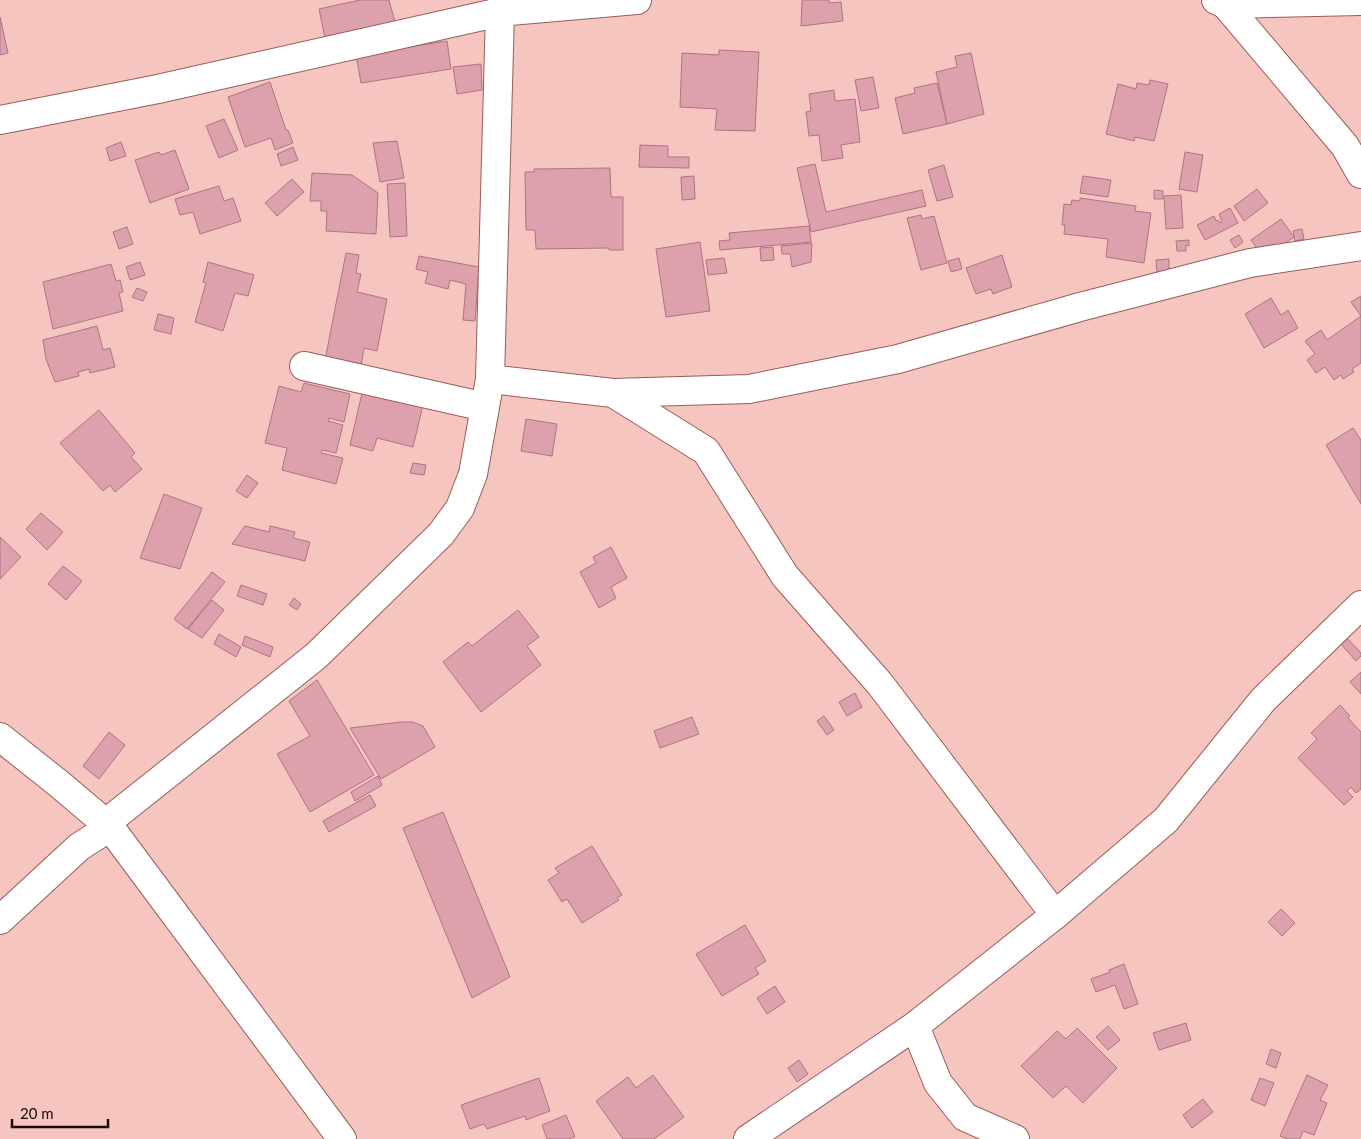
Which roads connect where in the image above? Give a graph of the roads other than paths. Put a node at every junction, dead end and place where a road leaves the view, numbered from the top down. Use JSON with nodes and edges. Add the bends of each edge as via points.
{"nodes":[{"id":1,"x":637,"y":0,"type":"edge"},
{"id":2,"x":1222,"y":1,"type":"edge"},
{"id":3,"x":1361,"y":1,"type":"edge"},
{"id":4,"x":502,"y":6,"type":"edge"},
{"id":5,"x":0,"y":120,"type":"edge"},
{"id":6,"x":1361,"y":174,"type":"edge"},
{"id":7,"x":1361,"y":246,"type":"edge"},
{"id":8,"x":304,"y":366,"type":"dead end"},
{"id":9,"x":490,"y":379,"type":"junction"},
{"id":10,"x":613,"y":393,"type":"junction"},
{"id":11,"x":485,"y":407,"type":"junction"},
{"id":12,"x":1361,"y":605,"type":"edge"},
{"id":13,"x":0,"y":737,"type":"edge"},
{"id":14,"x":108,"y":825,"type":"junction"},
{"id":15,"x":1055,"y":915,"type":"junction"},
{"id":16,"x":0,"y":920,"type":"edge"},
{"id":17,"x":915,"y":1026,"type":"junction"},
{"id":18,"x":342,"y":1139,"type":"edge"},
{"id":19,"x":748,"y":1139,"type":"edge"},
{"id":20,"x":1015,"y":1139,"type":"edge"}],
"edges":[{"from":1,"to":4,"type":"street"},
{"from":2,"to":3,"type":"street"},
{"from":2,"to":6,"type":"street","via":[[1345,146]]},
{"from":4,"to":5,"type":"street","via":[[158,89]]},
{"from":4,"to":9,"type":"street"},
{"from":7,"to":10,"type":"street","via":[[1250,263],[898,359],[750,389]]},
{"from":8,"to":11,"type":"street"},
{"from":9,"to":10,"type":"street"},
{"from":9,"to":11,"type":"street"},
{"from":10,"to":15,"type":"street","via":[[706,451],[785,576],[880,684]]},
{"from":11,"to":14,"type":"street","via":[[473,474],[460,508],[441,534],[316,656]]},
{"from":12,"to":15,"type":"street","via":[[1263,700],[1166,820]]},
{"from":13,"to":14,"type":"street"},
{"from":14,"to":16,"type":"street","via":[[79,847]]},
{"from":14,"to":18,"type":"street"},
{"from":15,"to":17,"type":"street"},
{"from":17,"to":19,"type":"street"},
{"from":17,"to":20,"type":"street","via":[[938,1083],[965,1117]]}]}
